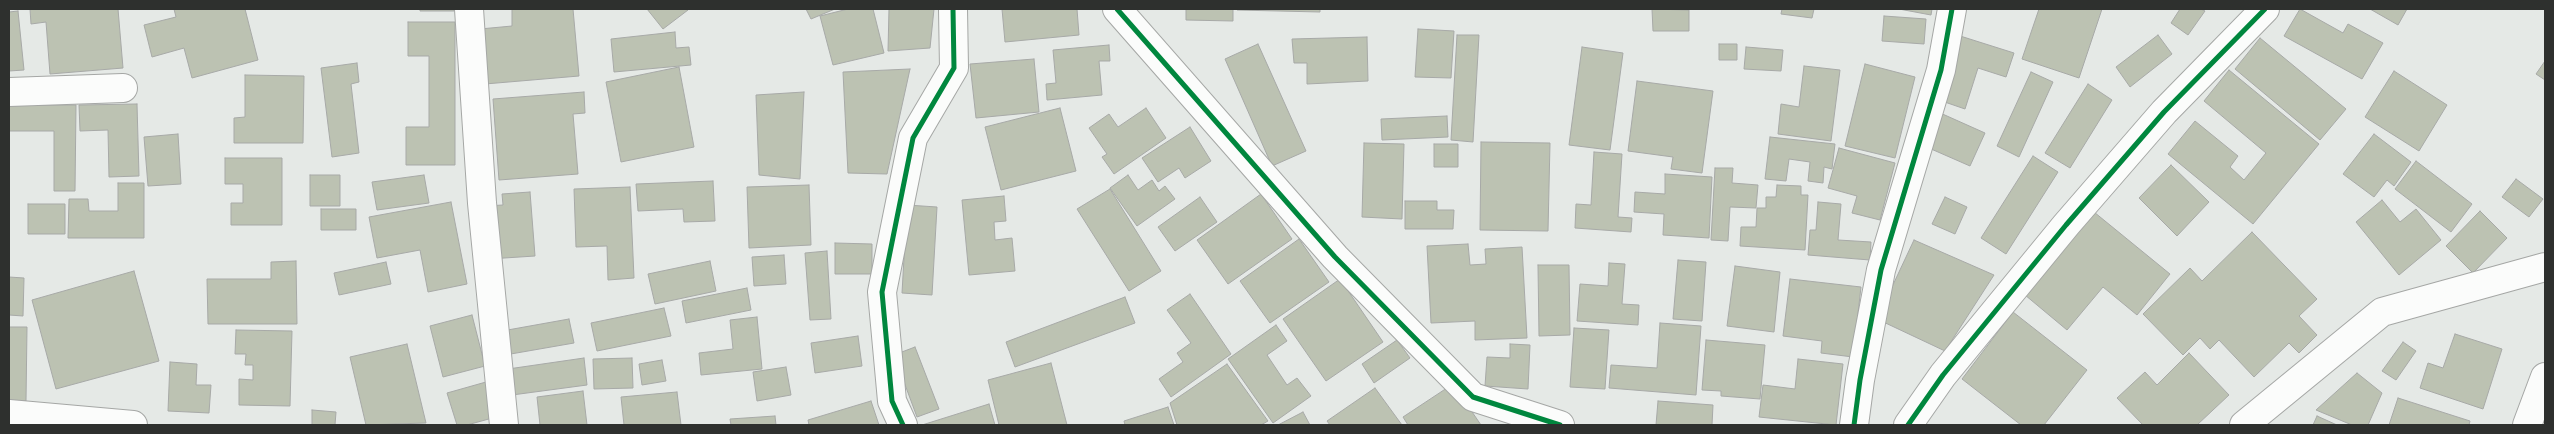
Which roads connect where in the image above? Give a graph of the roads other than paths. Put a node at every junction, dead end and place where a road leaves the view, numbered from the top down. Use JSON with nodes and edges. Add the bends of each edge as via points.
{"nodes":[{"id":1,"x":469,"y":9,"type":"edge"},
{"id":2,"x":953,"y":9,"type":"edge"},
{"id":3,"x":1117,"y":9,"type":"edge"},
{"id":4,"x":1952,"y":9,"type":"edge"},
{"id":5,"x":2265,"y":9,"type":"edge"},
{"id":6,"x":123,"y":88,"type":"dead end"},
{"id":7,"x":9,"y":92,"type":"edge"},
{"id":8,"x":2545,"y":267,"type":"edge"},
{"id":9,"x":2545,"y":377,"type":"edge"},
{"id":10,"x":9,"y":414,"type":"edge"},
{"id":11,"x":133,"y":425,"type":"edge"},
{"id":12,"x":504,"y":425,"type":"edge"},
{"id":13,"x":903,"y":425,"type":"edge"},
{"id":14,"x":1560,"y":425,"type":"edge"},
{"id":15,"x":1854,"y":425,"type":"edge"},
{"id":16,"x":1908,"y":425,"type":"edge"},
{"id":17,"x":2244,"y":425,"type":"edge"},
{"id":18,"x":2528,"y":425,"type":"edge"}],
"edges":[{"from":1,"to":12,"type":"street","via":[[482,203]]},
{"from":2,"to":13,"type":"street","via":[[954,68],[913,138],[882,292],[892,401]]},
{"from":3,"to":14,"type":"street","via":[[1335,257],[1473,397]]},
{"from":4,"to":15,"type":"street","via":[[1941,70],[1881,270]]},
{"from":5,"to":16,"type":"street","via":[[2164,112],[2066,225],[1943,375]]},
{"from":6,"to":7,"type":"street"},
{"from":8,"to":17,"type":"street","via":[[2382,312]]},
{"from":9,"to":18,"type":"street"},
{"from":10,"to":11,"type":"street"}]}
